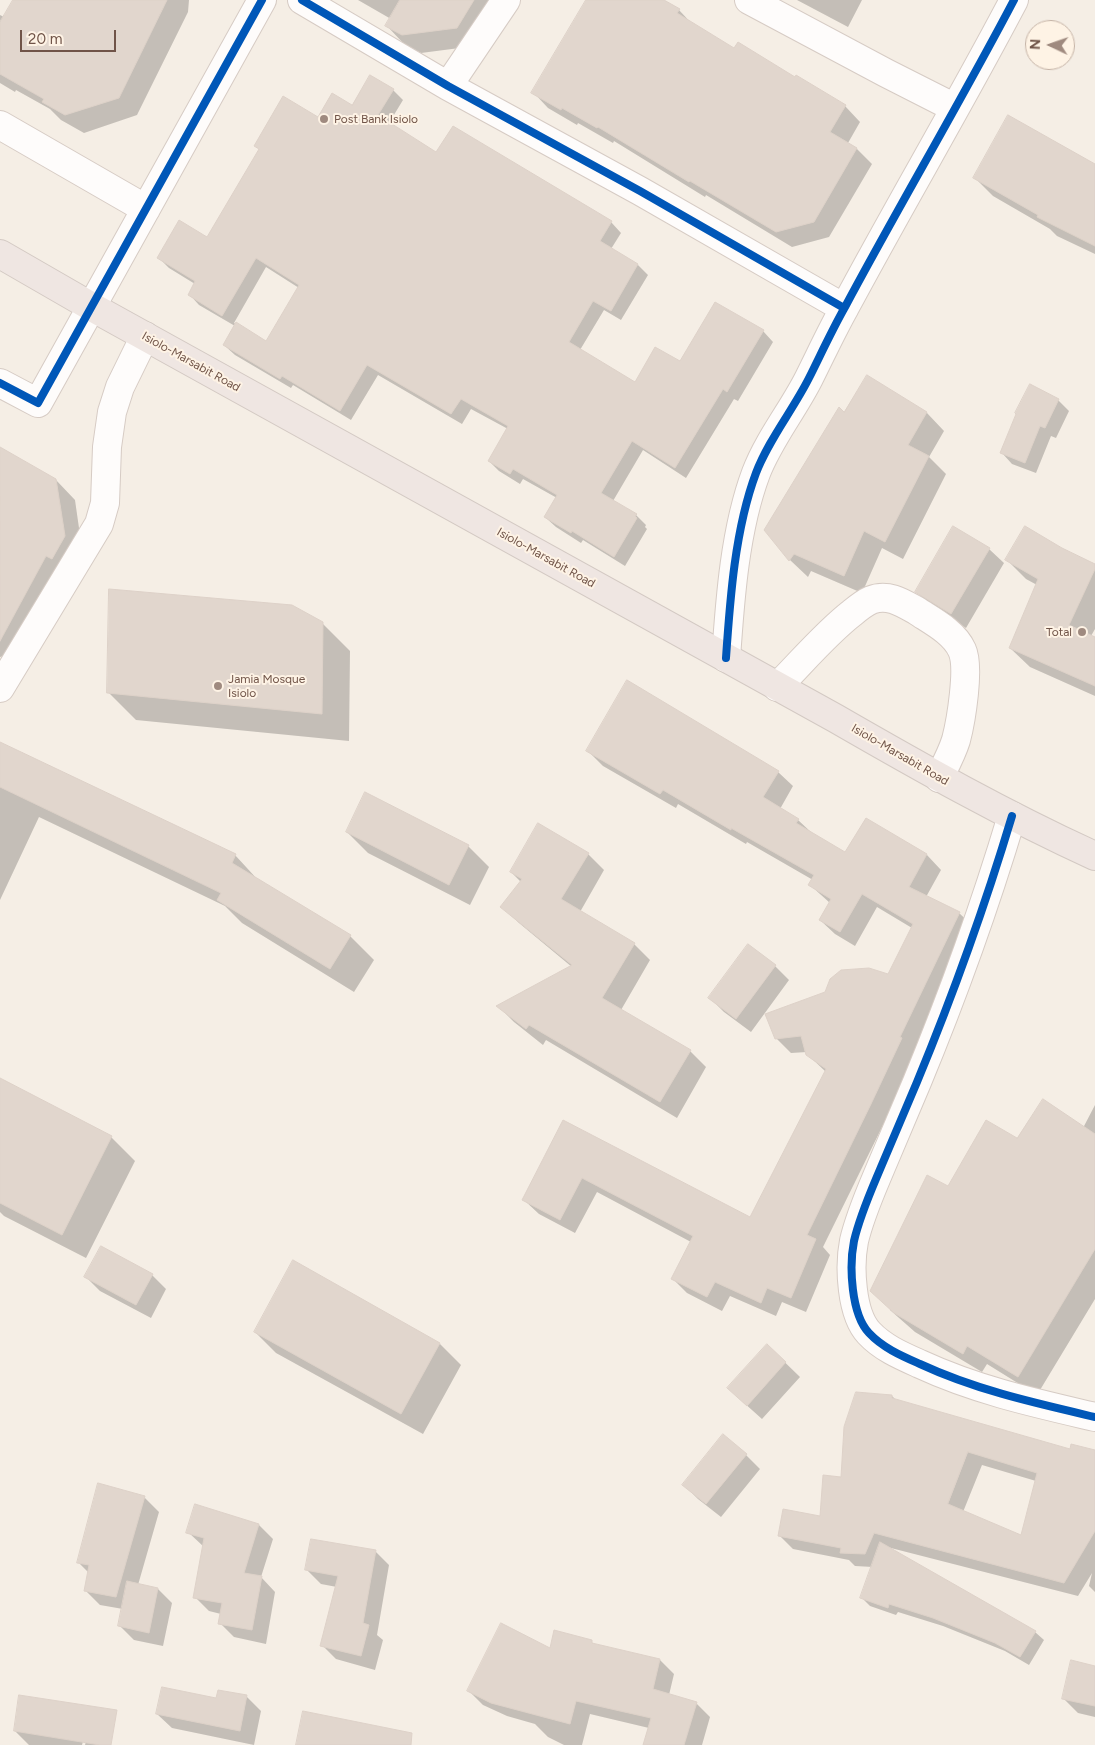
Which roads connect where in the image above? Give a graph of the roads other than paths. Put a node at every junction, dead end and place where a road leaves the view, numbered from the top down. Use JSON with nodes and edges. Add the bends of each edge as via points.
{"nodes":[{"id":1,"x":262,"y":0,"type":"edge"},
{"id":2,"x":302,"y":0,"type":"edge"},
{"id":3,"x":506,"y":0,"type":"edge"},
{"id":4,"x":749,"y":0,"type":"edge"},
{"id":5,"x":1014,"y":0,"type":"edge"},
{"id":6,"x":448,"y":86,"type":"junction"},
{"id":7,"x":955,"y":108,"type":"junction"},
{"id":8,"x":0,"y":125,"type":"edge"},
{"id":9,"x":146,"y":209,"type":"junction"},
{"id":10,"x":0,"y":254,"type":"edge"},
{"id":11,"x":92,"y":307,"type":"junction"},
{"id":12,"x":844,"y":308,"type":"junction"},
{"id":13,"x":145,"y":336,"type":"junction"},
{"id":14,"x":0,"y":383,"type":"edge"},
{"id":15,"x":726,"y":658,"type":"junction"},
{"id":16,"x":777,"y":687,"type":"junction"},
{"id":17,"x":0,"y":688,"type":"edge"},
{"id":18,"x":939,"y":778,"type":"junction"},
{"id":19,"x":1012,"y":816,"type":"junction"},
{"id":20,"x":1095,"y":856,"type":"edge"},
{"id":21,"x":1095,"y":1417,"type":"edge"}],
"edges":[{"from":1,"to":9,"type":"street"},
{"from":2,"to":6,"type":"street"},
{"from":3,"to":6,"type":"street"},
{"from":4,"to":7,"type":"street"},
{"from":5,"to":7,"type":"street"},
{"from":6,"to":12,"type":"street","via":[[649,195]]},
{"from":7,"to":12,"type":"street"},
{"from":8,"to":9,"type":"street"},
{"from":9,"to":11,"type":"street"},
{"from":10,"to":11,"type":"highway","name":"Isiolo-Marsabit Road"},
{"from":11,"to":13,"type":"highway","name":"Isiolo-Marsabit Road"},
{"from":11,"to":14,"type":"street","via":[[38,403]]},
{"from":12,"to":15,"type":"street","via":[[756,472],[741,528]]},
{"from":13,"to":15,"type":"highway","name":"Isiolo-Marsabit Road"},
{"from":13,"to":17,"type":"street","via":[[120,387],[112,412],[105,503],[99,524]]},
{"from":15,"to":16,"type":"highway","name":"Isiolo-Marsabit Road"},
{"from":16,"to":18,"type":"highway","name":"Isiolo-Marsabit Road"},
{"from":16,"to":18,"type":"street","via":[[827,635],[862,605],[886,597],[904,604],[945,630],[964,654],[963,697],[955,741]]},
{"from":18,"to":19,"type":"highway","name":"Isiolo-Marsabit Road"},
{"from":19,"to":20,"type":"highway","name":"Isiolo-Marsabit Road"},
{"from":19,"to":21,"type":"street","via":[[972,939],[861,1216],[854,1243],[854,1294],[859,1315],[868,1332],[902,1356],[1005,1396]]}]}
